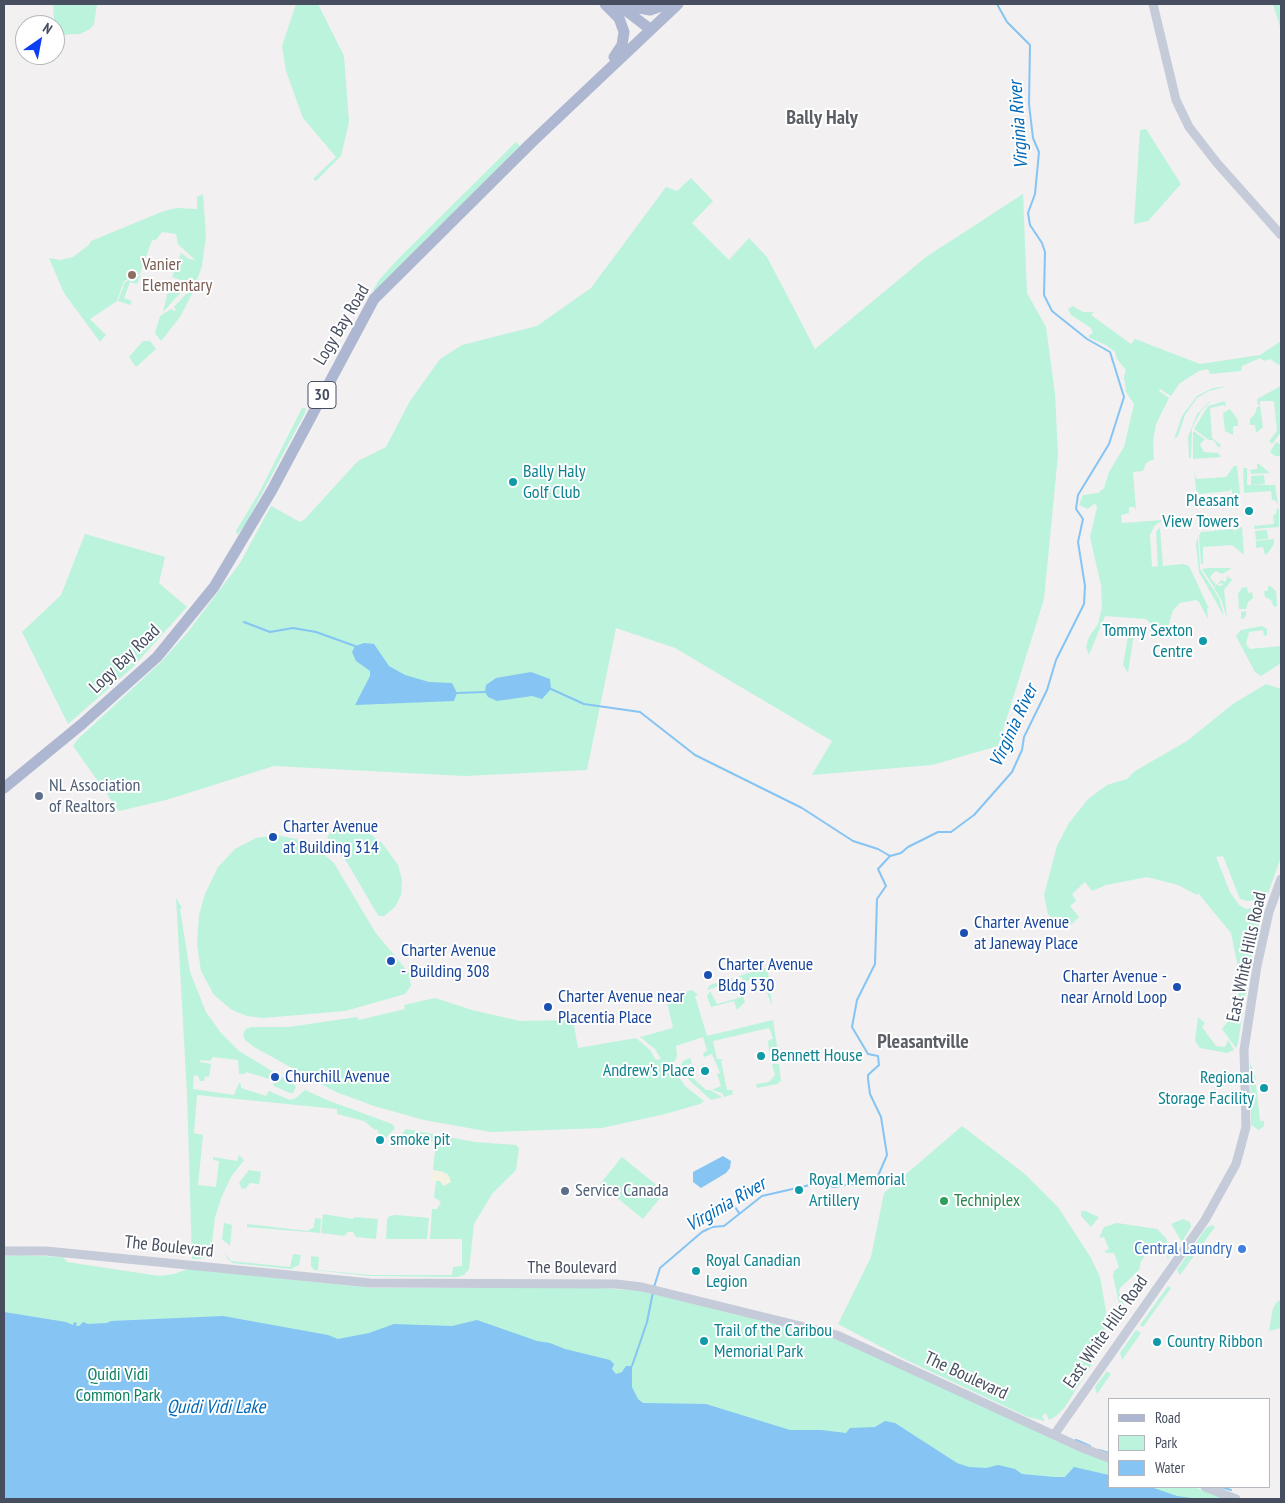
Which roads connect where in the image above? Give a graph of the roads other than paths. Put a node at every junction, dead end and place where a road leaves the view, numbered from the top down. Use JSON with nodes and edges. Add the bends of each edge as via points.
{"nodes":[{"id":1,"x":605,"y":4,"type":"edge"},
{"id":2,"x":617,"y":4,"type":"edge"},
{"id":3,"x":667,"y":4,"type":"edge"},
{"id":4,"x":678,"y":4,"type":"edge"},
{"id":5,"x":1153,"y":4,"type":"edge"},
{"id":6,"x":650,"y":29,"type":"junction"},
{"id":7,"x":609,"y":67,"type":"junction"},
{"id":8,"x":1281,"y":235,"type":"edge"},
{"id":9,"x":4,"y":788,"type":"edge"},
{"id":10,"x":1281,"y":878,"type":"edge"},
{"id":11,"x":4,"y":1251,"type":"edge"},
{"id":12,"x":1054,"y":1435,"type":"junction"},
{"id":13,"x":1108,"y":1458,"type":"edge"},
{"id":14,"x":1208,"y":1488,"type":"edge"},
{"id":15,"x":1236,"y":1499,"type":"edge"}],
"edges":[{"from":1,"to":7,"type":"main road","via":[[619,18],[624,32],[622,45]]},
{"from":2,"to":3,"type":"main road","via":[[650,10]]},
{"from":2,"to":6,"type":"main road"},
{"from":4,"to":6,"type":"main road","name":"Logy Bay Road","number":"30"},
{"from":5,"to":8,"type":"street","via":[[1176,100],[1188,127]]},
{"from":6,"to":7,"type":"main road","name":"Logy Bay Road","number":"30"},
{"from":7,"to":9,"type":"main road","name":"Logy Bay Road","number":"30","via":[[374,299],[235,553],[214,587],[157,657]]},
{"from":10,"to":12,"type":"street","name":"East White Hills Road","via":[[1269,912],[1257,966],[1244,1050],[1246,1127],[1236,1164],[1205,1220]]},
{"from":11,"to":12,"type":"street","name":"The Boulevard","via":[[46,1251],[370,1283],[616,1284],[647,1288],[837,1335]]},
{"from":12,"to":13,"type":"street","name":"The Boulevard"},
{"from":14,"to":15,"type":"street"}]}
